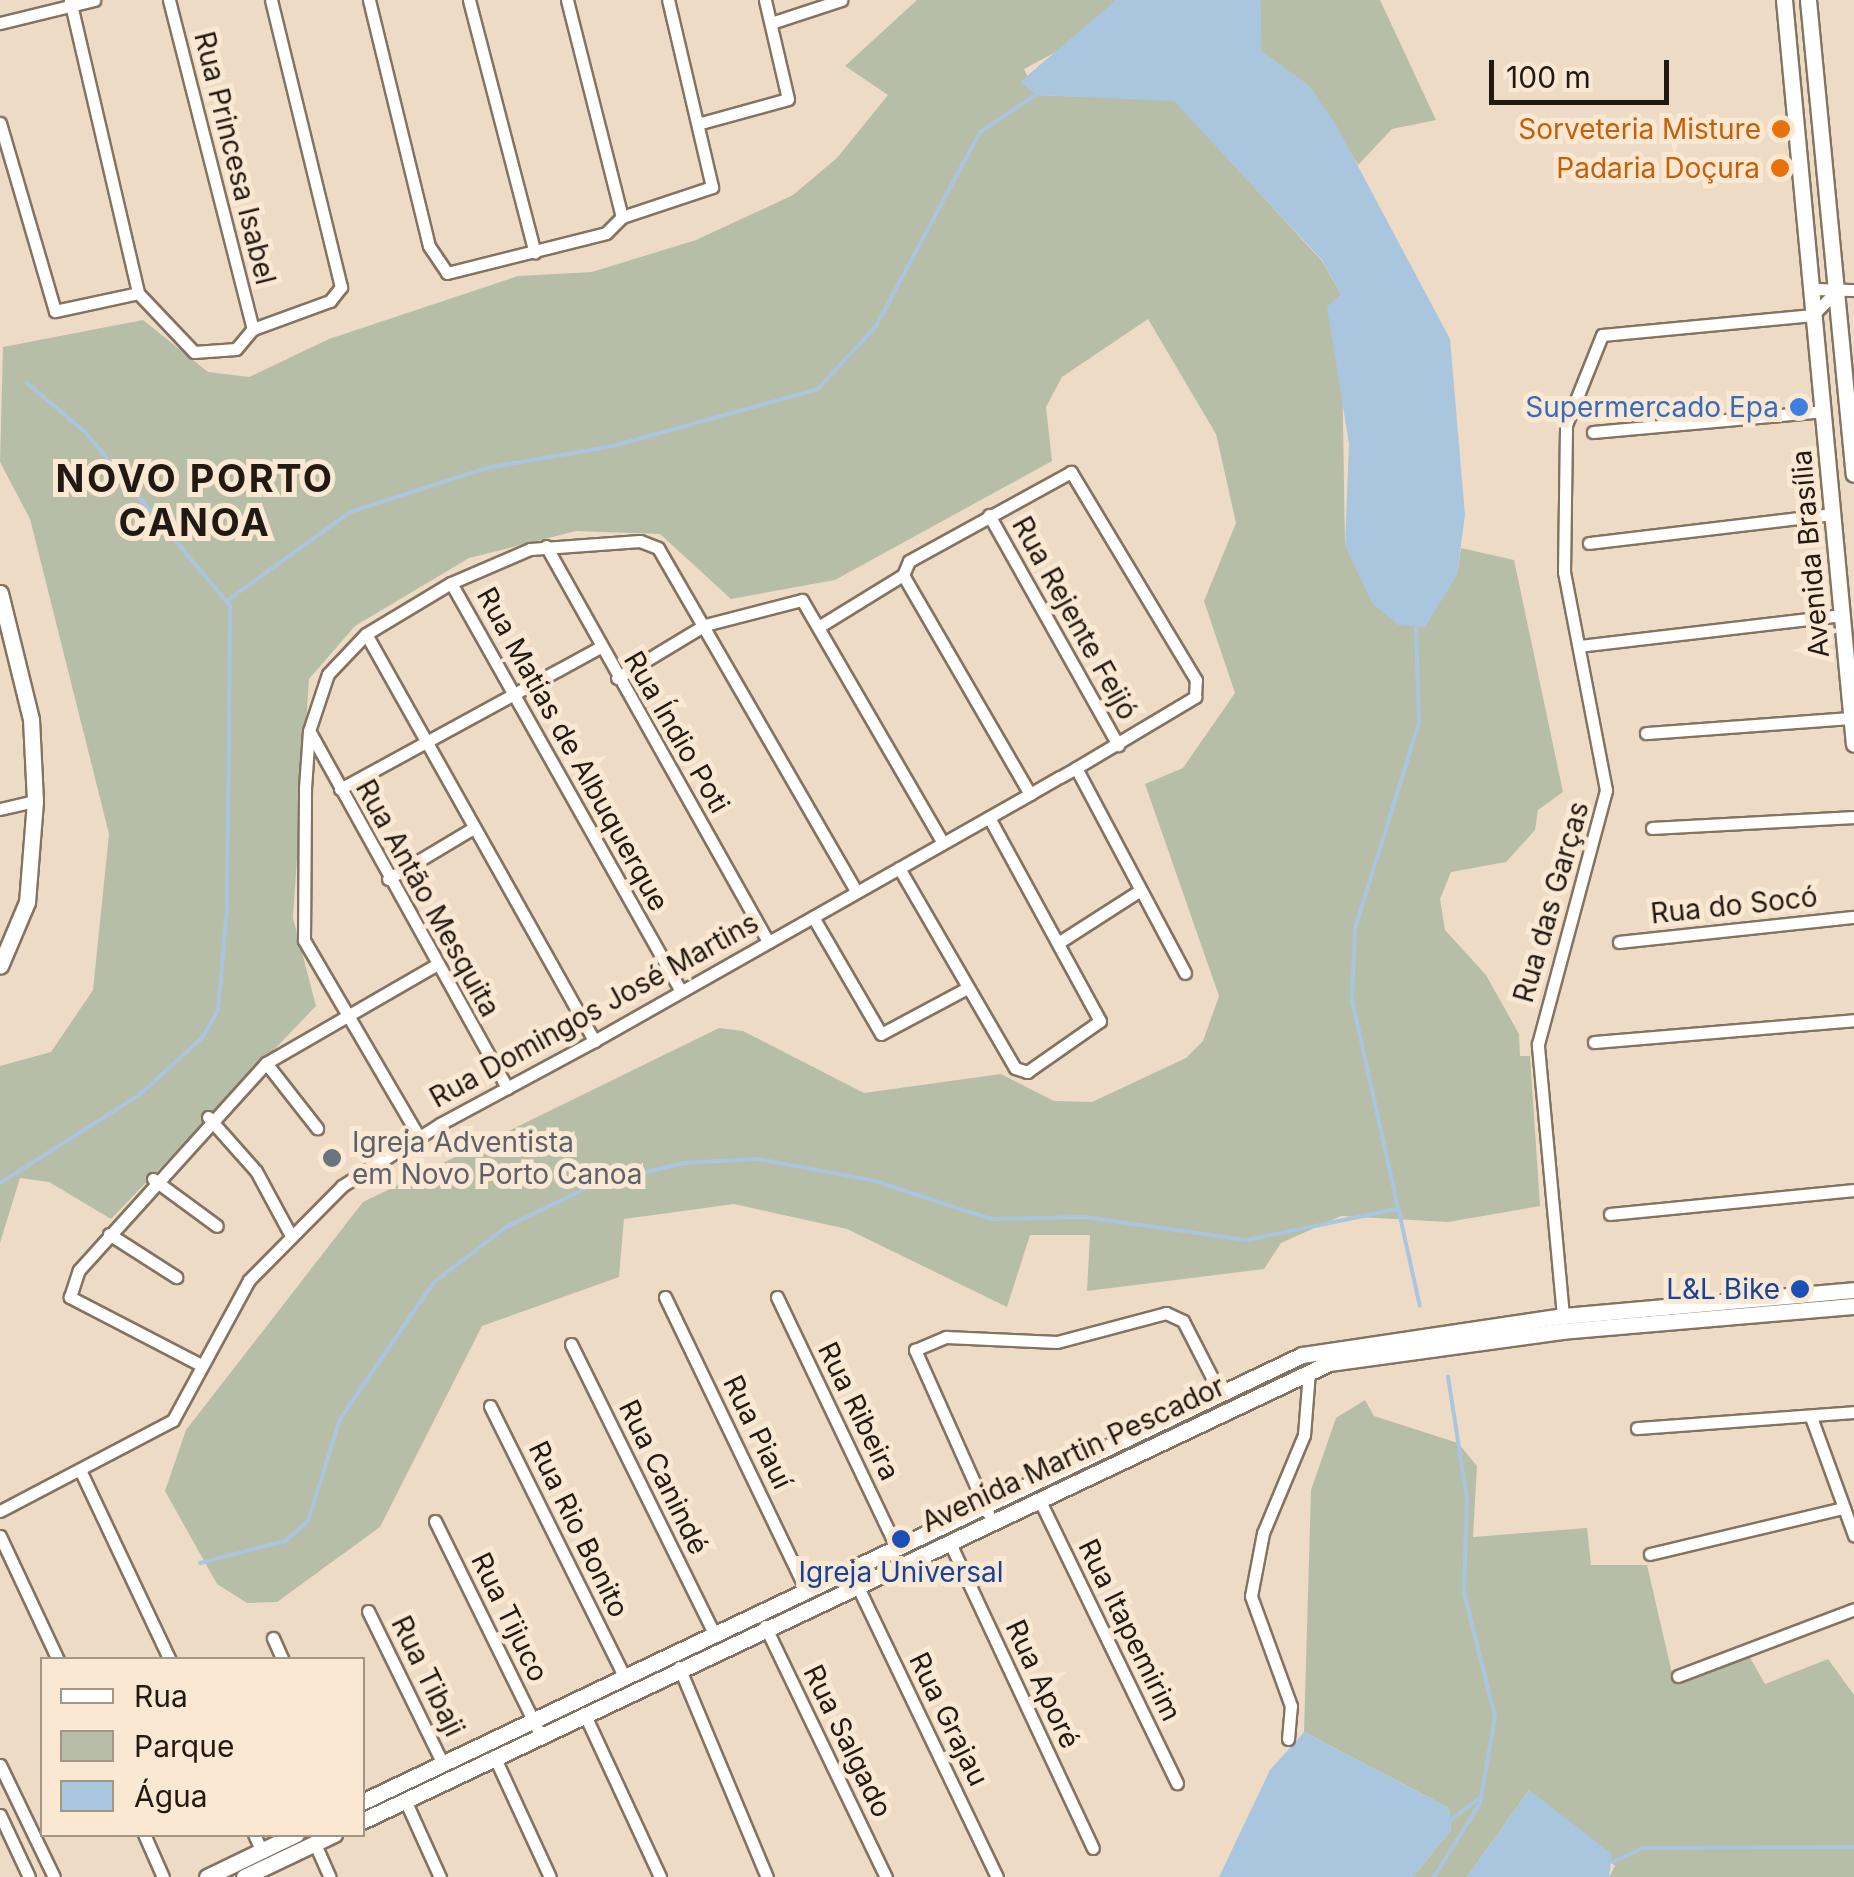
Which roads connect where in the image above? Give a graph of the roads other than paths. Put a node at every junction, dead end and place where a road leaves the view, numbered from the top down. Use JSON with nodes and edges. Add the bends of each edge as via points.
{"nodes":[{"id":1,"x":94,"y":0,"type":"edge"},
{"id":2,"x":169,"y":0,"type":"edge"},
{"id":3,"x":272,"y":0,"type":"edge"},
{"id":4,"x":369,"y":0,"type":"edge"},
{"id":5,"x":469,"y":0,"type":"edge"},
{"id":6,"x":567,"y":0,"type":"edge"},
{"id":7,"x":668,"y":0,"type":"edge"},
{"id":8,"x":766,"y":0,"type":"edge"},
{"id":9,"x":842,"y":0,"type":"edge"},
{"id":10,"x":1784,"y":0,"type":"edge"},
{"id":11,"x":1808,"y":0,"type":"edge"},
{"id":12,"x":70,"y":3,"type":"edge"},
{"id":13,"x":771,"y":23,"type":"junction"},
{"id":14,"x":0,"y":24,"type":"edge"},
{"id":15,"x":0,"y":123,"type":"edge"},
{"id":16,"x":701,"y":123,"type":"junction"},
{"id":17,"x":622,"y":217,"type":"junction"},
{"id":18,"x":535,"y":253,"type":"junction"},
{"id":19,"x":1812,"y":289,"type":"junction"},
{"id":20,"x":1846,"y":289,"type":"edge"},
{"id":21,"x":138,"y":293,"type":"junction"},
{"id":22,"x":1813,"y":315,"type":"junction"},
{"id":23,"x":253,"y":328,"type":"junction"},
{"id":24,"x":1822,"y":410,"type":"junction"},
{"id":25,"x":1593,"y":432,"type":"dead end"},
{"id":26,"x":1854,"y":474,"type":"edge"},
{"id":27,"x":1830,"y":514,"type":"junction"},
{"id":28,"x":989,"y":515,"type":"junction"},
{"id":29,"x":1589,"y":544,"type":"dead end"},
{"id":30,"x":546,"y":546,"type":"junction"},
{"id":31,"x":903,"y":575,"type":"junction"},
{"id":32,"x":451,"y":583,"type":"junction"},
{"id":33,"x":1,"y":598,"type":"edge"},
{"id":34,"x":1847,"y":614,"type":"edge"},
{"id":35,"x":705,"y":625,"type":"junction"},
{"id":36,"x":820,"y":626,"type":"junction"},
{"id":37,"x":366,"y":634,"type":"junction"},
{"id":38,"x":1579,"y":646,"type":"junction"},
{"id":39,"x":599,"y":648,"type":"junction"},
{"id":40,"x":616,"y":678,"type":"junction"},
{"id":41,"x":512,"y":696,"type":"junction"},
{"id":42,"x":1851,"y":718,"type":"junction"},
{"id":43,"x":309,"y":731,"type":"junction"},
{"id":44,"x":1646,"y":733,"type":"dead end"},
{"id":45,"x":425,"y":740,"type":"junction"},
{"id":46,"x":1118,"y":744,"type":"junction"},
{"id":47,"x":1854,"y":744,"type":"edge"},
{"id":48,"x":1076,"y":768,"type":"junction"},
{"id":49,"x":340,"y":789,"type":"junction"},
{"id":50,"x":1030,"y":794,"type":"junction"},
{"id":51,"x":34,"y":801,"type":"junction"},
{"id":52,"x":0,"y":809,"type":"edge"},
{"id":53,"x":1854,"y":817,"type":"edge"},
{"id":54,"x":989,"y":818,"type":"junction"},
{"id":55,"x":1652,"y":828,"type":"dead end"},
{"id":56,"x":472,"y":829,"type":"junction"},
{"id":57,"x":944,"y":843,"type":"junction"},
{"id":58,"x":899,"y":868,"type":"junction"},
{"id":59,"x":388,"y":879,"type":"junction"},
{"id":60,"x":856,"y":892,"type":"junction"},
{"id":61,"x":1139,"y":892,"type":"junction"},
{"id":62,"x":812,"y":917,"type":"junction"},
{"id":63,"x":1854,"y":917,"type":"edge"},
{"id":64,"x":768,"y":942,"type":"junction"},
{"id":65,"x":1619,"y":942,"type":"dead end"},
{"id":66,"x":1058,"y":943,"type":"junction"},
{"id":67,"x":0,"y":966,"type":"edge"},
{"id":68,"x":434,"y":966,"type":"junction"},
{"id":69,"x":1185,"y":973,"type":"dead end"},
{"id":70,"x":967,"y":988,"type":"junction"},
{"id":71,"x":681,"y":992,"type":"junction"},
{"id":72,"x":342,"y":1015,"type":"junction"},
{"id":73,"x":1854,"y":1020,"type":"edge"},
{"id":74,"x":594,"y":1041,"type":"junction"},
{"id":75,"x":1594,"y":1042,"type":"dead end"},
{"id":76,"x":266,"y":1063,"type":"junction"},
{"id":77,"x":507,"y":1088,"type":"junction"},
{"id":78,"x":208,"y":1118,"type":"junction"},
{"id":79,"x":317,"y":1128,"type":"dead end"},
{"id":80,"x":419,"y":1137,"type":"junction"},
{"id":81,"x":153,"y":1179,"type":"junction"},
{"id":82,"x":1854,"y":1190,"type":"edge"},
{"id":83,"x":1610,"y":1214,"type":"dead end"},
{"id":84,"x":217,"y":1226,"type":"dead end"},
{"id":85,"x":109,"y":1234,"type":"junction"},
{"id":86,"x":290,"y":1234,"type":"junction"},
{"id":87,"x":176,"y":1277,"type":"dead end"},
{"id":88,"x":1854,"y":1290,"type":"edge"},
{"id":89,"x":777,"y":1296,"type":"dead end"},
{"id":90,"x":665,"y":1298,"type":"dead end"},
{"id":91,"x":1854,"y":1306,"type":"edge"},
{"id":92,"x":1564,"y":1316,"type":"junction"},
{"id":93,"x":572,"y":1344,"type":"dead end"},
{"id":94,"x":201,"y":1365,"type":"junction"},
{"id":95,"x":1309,"y":1371,"type":"junction"},
{"id":96,"x":1219,"y":1391,"type":"junction"},
{"id":97,"x":490,"y":1406,"type":"dead end"},
{"id":98,"x":1854,"y":1412,"type":"edge"},
{"id":99,"x":1811,"y":1417,"type":"junction"},
{"id":100,"x":1637,"y":1428,"type":"dead end"},
{"id":101,"x":81,"y":1472,"type":"junction"},
{"id":102,"x":1039,"y":1499,"type":"junction"},
{"id":103,"x":1839,"y":1508,"type":"junction"},
{"id":104,"x":0,"y":1511,"type":"edge"},
{"id":105,"x":987,"y":1512,"type":"junction"},
{"id":106,"x":436,"y":1521,"type":"dead end"},
{"id":107,"x":1854,"y":1534,"type":"edge"},
{"id":108,"x":0,"y":1536,"type":"edge"},
{"id":109,"x":949,"y":1540,"type":"junction"},
{"id":110,"x":896,"y":1546,"type":"junction"},
{"id":111,"x":1650,"y":1554,"type":"dead end"},
{"id":112,"x":856,"y":1583,"type":"junction"},
{"id":113,"x":805,"y":1588,"type":"junction"},
{"id":114,"x":1854,"y":1609,"type":"edge"},
{"id":115,"x":368,"y":1611,"type":"dead end"},
{"id":116,"x":752,"y":1614,"type":"junction"},
{"id":117,"x":765,"y":1626,"type":"junction"},
{"id":118,"x":713,"y":1631,"type":"junction"},
{"id":119,"x":273,"y":1638,"type":"dead end"},
{"id":120,"x":725,"y":1645,"type":"junction"},
{"id":121,"x":57,"y":1657,"type":"edge"},
{"id":122,"x":169,"y":1657,"type":"edge"},
{"id":123,"x":282,"y":1657,"type":"edge"},
{"id":124,"x":683,"y":1665,"type":"junction"},
{"id":125,"x":623,"y":1674,"type":"junction"},
{"id":126,"x":1678,"y":1676,"type":"dead end"},
{"id":127,"x":584,"y":1713,"type":"junction"},
{"id":128,"x":536,"y":1726,"type":"junction"},
{"id":129,"x":1288,"y":1739,"type":"dead end"},
{"id":130,"x":494,"y":1756,"type":"junction"},
{"id":131,"x":443,"y":1764,"type":"junction"},
{"id":132,"x":0,"y":1765,"type":"edge"},
{"id":133,"x":1177,"y":1783,"type":"dead end"},
{"id":134,"x":404,"y":1800,"type":"junction"},
{"id":135,"x":365,"y":1801,"type":"edge"},
{"id":136,"x":0,"y":1815,"type":"edge"},
{"id":137,"x":365,"y":1819,"type":"edge"},
{"id":138,"x":145,"y":1837,"type":"edge"},
{"id":139,"x":255,"y":1837,"type":"edge"},
{"id":140,"x":290,"y":1837,"type":"edge"},
{"id":141,"x":328,"y":1837,"type":"edge"},
{"id":142,"x":314,"y":1844,"type":"junction"},
{"id":143,"x":1093,"y":1848,"type":"dead end"},
{"id":144,"x":262,"y":1852,"type":"junction"},
{"id":145,"x":29,"y":1877,"type":"edge"},
{"id":146,"x":54,"y":1877,"type":"edge"},
{"id":147,"x":163,"y":1877,"type":"edge"},
{"id":148,"x":207,"y":1877,"type":"edge"},
{"id":149,"x":244,"y":1877,"type":"edge"},
{"id":150,"x":330,"y":1877,"type":"edge"},
{"id":151,"x":440,"y":1877,"type":"edge"},
{"id":152,"x":550,"y":1877,"type":"edge"},
{"id":153,"x":660,"y":1877,"type":"edge"},
{"id":154,"x":768,"y":1877,"type":"edge"},
{"id":155,"x":886,"y":1877,"type":"edge"},
{"id":156,"x":997,"y":1877,"type":"edge"}],
"edges":[{"from":1,"to":12,"type":"street"},
{"from":2,"to":23,"type":"street","name":"Rua Princesa Isabel"},
{"from":3,"to":23,"type":"street","via":[[341,280],[330,301]]},
{"from":4,"to":18,"type":"street","via":[[439,269]]},
{"from":5,"to":18,"type":"street"},
{"from":6,"to":17,"type":"street"},
{"from":7,"to":16,"type":"street"},
{"from":8,"to":13,"type":"street"},
{"from":9,"to":13,"type":"street"},
{"from":10,"to":19,"type":"street","name":"Avenida Brasília"},
{"from":11,"to":20,"type":"street","name":"Avenida Brasília"},
{"from":12,"to":14,"type":"street"},
{"from":12,"to":21,"type":"street"},
{"from":13,"to":16,"type":"street","via":[[789,91],[781,104]]},
{"from":15,"to":21,"type":"street","via":[[42,293],[55,311]]},
{"from":16,"to":17,"type":"street","via":[[714,172],[705,191]]},
{"from":17,"to":18,"type":"street","via":[[609,232]]},
{"from":19,"to":20,"type":"street"},
{"from":19,"to":22,"type":"street","name":"Avenida Brasília"},
{"from":20,"to":22,"type":"street"},
{"from":20,"to":26,"type":"street","name":"Avenida Brasília"},
{"from":21,"to":23,"type":"street","via":[[199,355],[236,349]]},
{"from":22,"to":24,"type":"street","name":"Avenida Brasília"},
{"from":22,"to":38,"type":"street","name":"Rua das Garças","via":[[1602,335],[1563,435],[1562,550]]},
{"from":24,"to":25,"type":"street"},
{"from":24,"to":27,"type":"street","name":"Avenida Brasília"},
{"from":27,"to":29,"type":"street"},
{"from":27,"to":34,"type":"street","name":"Avenida Brasília"},
{"from":28,"to":31,"type":"street","via":[[909,561]]},
{"from":28,"to":46,"type":"street","name":"Rua Rejente Feijó"},
{"from":28,"to":46,"type":"street","name":"Rua Domingos José Martins","via":[[1052,477],[1080,478],[1196,680],[1192,700]]},
{"from":30,"to":32,"type":"street"},
{"from":30,"to":35,"type":"street","via":[[640,541],[671,564]]},
{"from":30,"to":39,"type":"street","name":"Rua Índio Poti"},
{"from":31,"to":36,"type":"street"},
{"from":31,"to":50,"type":"street"},
{"from":32,"to":37,"type":"street"},
{"from":32,"to":41,"type":"street","name":"Rua Matias de Albuquerque"},
{"from":33,"to":51,"type":"street","via":[[31,719]]},
{"from":34,"to":38,"type":"street"},
{"from":34,"to":42,"type":"street","name":"Avenida Brasília"},
{"from":35,"to":36,"type":"street","via":[[789,600],[807,603]]},
{"from":35,"to":40,"type":"street"},
{"from":35,"to":60,"type":"street"},
{"from":36,"to":57,"type":"street"},
{"from":37,"to":43,"type":"street","via":[[328,674]]},
{"from":37,"to":45,"type":"street"},
{"from":38,"to":92,"type":"street","name":"Rua das Garças","via":[[1603,748],[1606,810],[1537,1060]]},
{"from":39,"to":40,"type":"street","name":"Rua Índio Poti"},
{"from":39,"to":41,"type":"street"},
{"from":40,"to":64,"type":"street","name":"Rua Índio Poti"},
{"from":41,"to":45,"type":"street"},
{"from":41,"to":71,"type":"street","name":"Rua Matias de Albuquerque"},
{"from":42,"to":44,"type":"street"},
{"from":42,"to":47,"type":"street","name":"Avenida Brasília"},
{"from":43,"to":49,"type":"street","name":"Rua Antão Mesquita"},
{"from":43,"to":72,"type":"street","via":[[302,927]]},
{"from":45,"to":49,"type":"street"},
{"from":45,"to":56,"type":"street"},
{"from":46,"to":48,"type":"street","name":"Rua Domingos José Martins"},
{"from":48,"to":50,"type":"street","name":"Rua Domingos José Martins"},
{"from":48,"to":61,"type":"street"},
{"from":49,"to":59,"type":"street","name":"Rua Antão Mesquita"},
{"from":50,"to":54,"type":"street","name":"Rua Domingos José Martins"},
{"from":51,"to":52,"type":"street"},
{"from":51,"to":67,"type":"street","via":[[28,902]]},
{"from":53,"to":55,"type":"street"},
{"from":54,"to":57,"type":"street","name":"Rua Domingos José Martins"},
{"from":54,"to":66,"type":"street"},
{"from":56,"to":59,"type":"street"},
{"from":56,"to":74,"type":"street"},
{"from":57,"to":58,"type":"street","name":"Rua Domingos José Martins"},
{"from":58,"to":60,"type":"street","name":"Rua Domingos José Martins"},
{"from":58,"to":70,"type":"street"},
{"from":59,"to":68,"type":"street","name":"Rua Antão Mesquita"},
{"from":60,"to":62,"type":"street","name":"Rua Domingos José Martins"},
{"from":61,"to":66,"type":"street"},
{"from":61,"to":69,"type":"street"},
{"from":62,"to":64,"type":"street","name":"Rua Domingos José Martins"},
{"from":62,"to":70,"type":"street","via":[[871,1024],[892,1034]]},
{"from":63,"to":65,"type":"street","name":"Rua do Socó"},
{"from":64,"to":71,"type":"street","name":"Rua Domingos José Martins"},
{"from":66,"to":70,"type":"street","via":[[1099,1017],[1094,1033],[1023,1072]]},
{"from":68,"to":72,"type":"street"},
{"from":68,"to":77,"type":"street","name":"Rua Antão Mesquita"},
{"from":71,"to":74,"type":"street","name":"Rua Domingos José Martins"},
{"from":72,"to":76,"type":"street"},
{"from":72,"to":80,"type":"street"},
{"from":73,"to":75,"type":"street"},
{"from":74,"to":77,"type":"street","name":"Rua Domingos José Martins"},
{"from":76,"to":78,"type":"street"},
{"from":76,"to":79,"type":"street"},
{"from":77,"to":80,"type":"street","name":"Rua Domingos José Martins"},
{"from":78,"to":81,"type":"street"},
{"from":78,"to":86,"type":"street","via":[[256,1171]]},
{"from":80,"to":86,"type":"street","name":"Rua Domingos José Martins"},
{"from":81,"to":84,"type":"street"},
{"from":81,"to":85,"type":"street"},
{"from":82,"to":83,"type":"street"},
{"from":85,"to":87,"type":"street"},
{"from":85,"to":94,"type":"street","via":[[70,1297]]},
{"from":86,"to":94,"type":"street","name":"Rua Domingos José Martins","via":[[248,1280]]},
{"from":88,"to":92,"type":"street","name":"Avenida Martin Pescador"},
{"from":89,"to":110,"type":"street","name":"Rua Ribeira"},
{"from":90,"to":113,"type":"street","name":"Rua Piauí"},
{"from":91,"to":95,"type":"street","name":"Avenida Martin Pescador","via":[[1542,1333]]},
{"from":92,"to":96,"type":"street","name":"Avenida Martin Pescador","via":[[1346,1343]]},
{"from":93,"to":118,"type":"street","name":"Rua Canindé"},
{"from":94,"to":101,"type":"street","name":"Rua Domingos José Martins","via":[[173,1420]]},
{"from":95,"to":102,"type":"street","name":"Avenida Martin Pescador"},
{"from":95,"to":129,"type":"street","via":[[1304,1435],[1263,1534],[1251,1596],[1291,1706]]},
{"from":96,"to":105,"type":"street","name":"Avenida Martin Pescador"},
{"from":96,"to":105,"type":"street","via":[[1173,1314],[1057,1342],[959,1336],[915,1350]]},
{"from":97,"to":125,"type":"street","name":"Rua Rio Bonito"},
{"from":98,"to":99,"type":"street"},
{"from":99,"to":100,"type":"street"},
{"from":99,"to":103,"type":"street"},
{"from":101,"to":104,"type":"street","name":"Rua Domingos José Martins"},
{"from":101,"to":122,"type":"street"},
{"from":102,"to":105,"type":"street","name":"Avenida Martin Pescador"},
{"from":102,"to":133,"type":"street","name":"Rua Itapemirim"},
{"from":103,"to":107,"type":"street"},
{"from":103,"to":111,"type":"street"},
{"from":105,"to":109,"type":"street","name":"Avenida Martin Pescador"},
{"from":105,"to":110,"type":"street","name":"Avenida Martin Pescador"},
{"from":106,"to":128,"type":"street","name":"Rua Tijuco"},
{"from":108,"to":121,"type":"street"},
{"from":109,"to":112,"type":"street","name":"Avenida Martin Pescador"},
{"from":109,"to":143,"type":"street","name":"Rua Aporé"},
{"from":110,"to":113,"type":"street","name":"Avenida Martin Pescador"},
{"from":112,"to":117,"type":"street","name":"Avenida Martin Pescador"},
{"from":112,"to":156,"type":"street","name":"Rua Grajau"},
{"from":113,"to":116,"type":"street","name":"Avenida Martin Pescador"},
{"from":114,"to":126,"type":"street"},
{"from":115,"to":131,"type":"street","name":"Rua Tibaji"},
{"from":116,"to":118,"type":"street","name":"Avenida Martin Pescador"},
{"from":116,"to":120,"type":"street","via":[[724,1632]]},
{"from":117,"to":120,"type":"street","name":"Avenida Martin Pescador"},
{"from":117,"to":155,"type":"street","name":"Rua Salgado"},
{"from":118,"to":124,"type":"street","via":[[714,1643]]},
{"from":118,"to":125,"type":"street","name":"Avenida Martin Pescador"},
{"from":119,"to":123,"type":"street"},
{"from":120,"to":124,"type":"street","name":"Avenida Martin Pescador"},
{"from":124,"to":127,"type":"street","name":"Avenida Martin Pescador"},
{"from":124,"to":154,"type":"street"},
{"from":125,"to":128,"type":"street","name":"Avenida Martin Pescador"},
{"from":127,"to":128,"type":"street","name":"Avenida Martin Pescador"},
{"from":127,"to":153,"type":"street"},
{"from":128,"to":130,"type":"street","name":"Avenida Martin Pescador"},
{"from":128,"to":131,"type":"street","name":"Avenida Martin Pescador"},
{"from":130,"to":134,"type":"street","name":"Avenida Martin Pescador"},
{"from":130,"to":152,"type":"street"},
{"from":131,"to":135,"type":"street","name":"Avenida Martin Pescador"},
{"from":132,"to":146,"type":"street"},
{"from":134,"to":137,"type":"street","name":"Avenida Martin Pescador"},
{"from":134,"to":151,"type":"street"},
{"from":136,"to":145,"type":"street"},
{"from":138,"to":147,"type":"street"},
{"from":139,"to":144,"type":"street"},
{"from":140,"to":144,"type":"street"},
{"from":141,"to":142,"type":"street"},
{"from":142,"to":149,"type":"street"},
{"from":142,"to":150,"type":"street"},
{"from":144,"to":148,"type":"street"}]}
